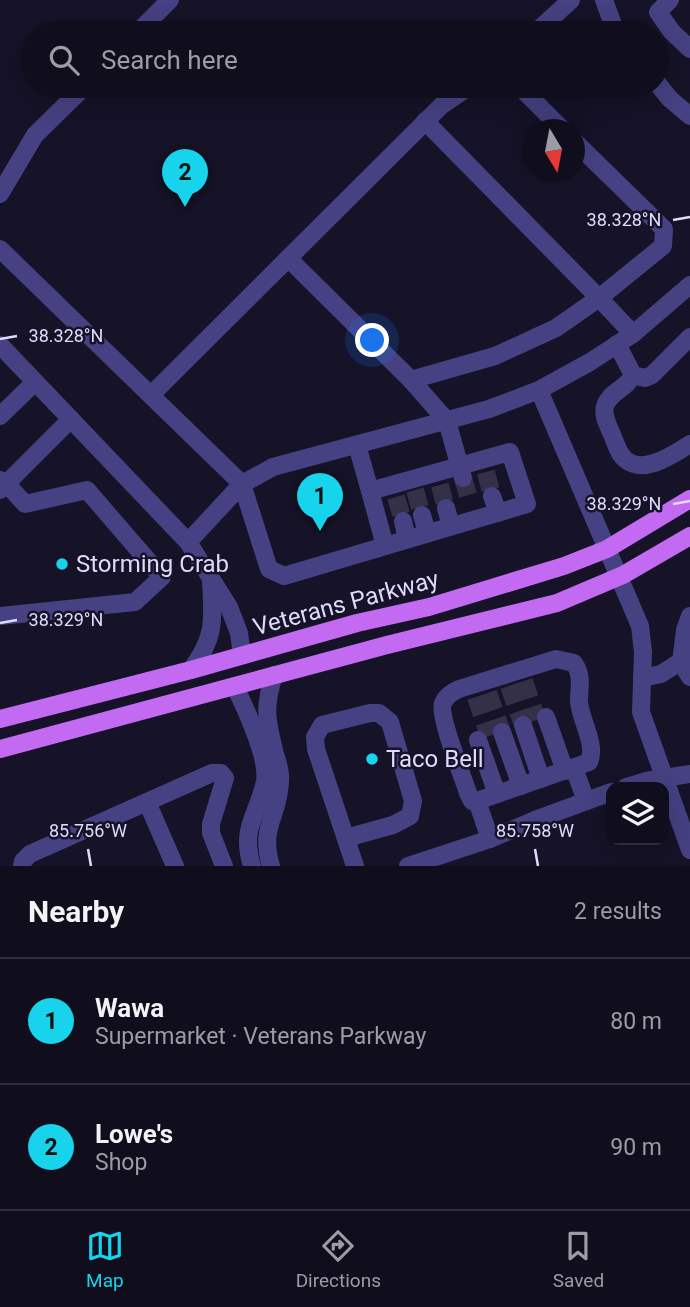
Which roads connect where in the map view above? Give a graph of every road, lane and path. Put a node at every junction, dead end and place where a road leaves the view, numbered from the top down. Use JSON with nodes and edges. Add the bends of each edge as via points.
{"nodes":[{"id":1,"x":170,"y":0,"type":"edge"},
{"id":2,"x":571,"y":0,"type":"edge"},
{"id":3,"x":604,"y":0,"type":"edge"},
{"id":4,"x":670,"y":0,"type":"edge"},
{"id":5,"x":149,"y":21,"type":"edge"},
{"id":6,"x":548,"y":21,"type":"edge"},
{"id":7,"x":612,"y":21,"type":"edge"},
{"id":8,"x":664,"y":21,"type":"edge"},
{"id":9,"x":669,"y":28,"type":"edge"},
{"id":10,"x":690,"y":50,"type":"edge"},
{"id":11,"x":73,"y":98,"type":"edge"},
{"id":12,"x":452,"y":98,"type":"edge"},
{"id":13,"x":531,"y":98,"type":"edge"},
{"id":14,"x":669,"y":98,"type":"edge"},
{"id":15,"x":690,"y":116,"type":"edge"},
{"id":16,"x":552,"y":119,"type":"edge"},
{"id":17,"x":425,"y":121,"type":"junction"},
{"id":18,"x":585,"y":151,"type":"edge"},
{"id":19,"x":0,"y":194,"type":"edge"},
{"id":20,"x":0,"y":249,"type":"edge"},
{"id":21,"x":288,"y":258,"type":"junction"},
{"id":22,"x":690,"y":285,"type":"edge"},
{"id":23,"x":600,"y":298,"type":"junction"},
{"id":24,"x":633,"y":334,"type":"junction"},
{"id":25,"x":690,"y":337,"type":"edge"},
{"id":26,"x":617,"y":344,"type":"junction"},
{"id":27,"x":0,"y":345,"type":"edge"},
{"id":28,"x":634,"y":375,"type":"junction"},
{"id":29,"x":411,"y":380,"type":"junction"},
{"id":30,"x":35,"y":382,"type":"junction"},
{"id":31,"x":539,"y":390,"type":"junction"},
{"id":32,"x":150,"y":395,"type":"junction"},
{"id":33,"x":0,"y":416,"type":"edge"},
{"id":34,"x":71,"y":419,"type":"junction"},
{"id":35,"x":447,"y":421,"type":"junction"},
{"id":36,"x":690,"y":444,"type":"edge"},
{"id":37,"x":357,"y":445,"type":"junction"},
{"id":38,"x":462,"y":472,"type":"junction"},
{"id":39,"x":2,"y":484,"type":"edge"},
{"id":40,"x":242,"y":484,"type":"junction"},
{"id":41,"x":370,"y":491,"type":"junction"},
{"id":42,"x":690,"y":499,"type":"edge"},
{"id":43,"x":422,"y":515,"type":"tunnel mouth"},
{"id":44,"x":402,"y":521,"type":"tunnel mouth"},
{"id":45,"x":427,"y":533,"type":"junction"},
{"id":46,"x":690,"y":536,"type":"edge"},
{"id":47,"x":407,"y":539,"type":"junction"},
{"id":48,"x":188,"y":542,"type":"junction"},
{"id":49,"x":386,"y":546,"type":"junction"},
{"id":50,"x":607,"y":549,"type":"junction"},
{"id":51,"x":620,"y":576,"type":"junction"},
{"id":52,"x":211,"y":580,"type":"junction"},
{"id":53,"x":0,"y":616,"type":"edge"},
{"id":54,"x":690,"y":616,"type":"edge"},
{"id":55,"x":242,"y":655,"type":"junction"},
{"id":56,"x":687,"y":664,"type":"edge"},
{"id":57,"x":191,"y":670,"type":"junction"},
{"id":58,"x":275,"y":675,"type":"junction"},
{"id":59,"x":642,"y":678,"type":"junction"},
{"id":60,"x":235,"y":687,"type":"junction"},
{"id":61,"x":0,"y":719,"type":"edge"},
{"id":62,"x":0,"y":749,"type":"edge"},
{"id":63,"x":559,"y":773,"type":"junction"},
{"id":64,"x":690,"y":774,"type":"edge"},
{"id":65,"x":664,"y":778,"type":"junction"},
{"id":66,"x":640,"y":782,"type":"edge"},
{"id":67,"x":508,"y":790,"type":"junction"},
{"id":68,"x":606,"y":794,"type":"edge"},
{"id":69,"x":477,"y":801,"type":"junction"},
{"id":70,"x":586,"y":801,"type":"junction"},
{"id":71,"x":147,"y":802,"type":"junction"},
{"id":72,"x":346,"y":838,"type":"junction"},
{"id":73,"x":490,"y":839,"type":"junction"},
{"id":74,"x":690,"y":850,"type":"edge"},
{"id":75,"x":22,"y":866,"type":"edge"},
{"id":76,"x":175,"y":866,"type":"edge"},
{"id":77,"x":224,"y":866,"type":"edge"},
{"id":78,"x":252,"y":866,"type":"edge"},
{"id":79,"x":271,"y":866,"type":"edge"},
{"id":80,"x":355,"y":866,"type":"edge"},
{"id":81,"x":408,"y":866,"type":"edge"}],
"edges":[{"from":1,"to":5,"type":"street"},
{"from":2,"to":6,"type":"street"},
{"from":3,"to":7,"type":"street"},
{"from":4,"to":8,"type":"street","via":[[658,12]]},
{"from":9,"to":10,"type":"street"},
{"from":11,"to":19,"type":"street","via":[[35,135]]},
{"from":12,"to":17,"type":"street"},
{"from":13,"to":16,"type":"street"},
{"from":14,"to":15,"type":"street"},
{"from":17,"to":21,"type":"street"},
{"from":17,"to":23,"type":"street"},
{"from":18,"to":23,"type":"street","via":[[664,229],[663,246]]},
{"from":20,"to":32,"type":"street"},
{"from":21,"to":29,"type":"street"},
{"from":21,"to":32,"type":"street"},
{"from":22,"to":24,"type":"street"},
{"from":23,"to":24,"type":"street"},
{"from":23,"to":29,"type":"street","via":[[556,328],[495,356]]},
{"from":24,"to":26,"type":"street"},
{"from":25,"to":28,"type":"street","via":[[652,375]]},
{"from":26,"to":28,"type":"street"},
{"from":26,"to":31,"type":"street"},
{"from":27,"to":30,"type":"street"},
{"from":28,"to":36,"type":"street","via":[[604,408],[626,461],[645,466]]},
{"from":29,"to":35,"type":"street"},
{"from":30,"to":33,"type":"street"},
{"from":30,"to":34,"type":"street"},
{"from":31,"to":35,"type":"street"},
{"from":31,"to":50,"type":"street"},
{"from":32,"to":40,"type":"street"},
{"from":34,"to":39,"type":"street"},
{"from":34,"to":48,"type":"street"},
{"from":35,"to":37,"type":"street"},
{"from":35,"to":38,"type":"street"},
{"from":37,"to":40,"type":"street","via":[[273,467]]},
{"from":37,"to":41,"type":"street"},
{"from":38,"to":41,"type":"street","via":[[394,491]]},
{"from":38,"to":45,"type":"street","via":[[510,452],[527,504],[495,504],[448,517]]},
{"from":39,"to":53,"type":"street","via":[[25,504],[87,490],[162,577],[135,602]]},
{"from":40,"to":48,"type":"street"},
{"from":40,"to":49,"type":"street","via":[[269,569],[284,576]]},
{"from":41,"to":49,"type":"street"},
{"from":42,"to":50,"type":"main road","name":"Veterans Parkway"},
{"from":43,"to":45,"type":"street"},
{"from":44,"to":47,"type":"street"},
{"from":45,"to":47,"type":"street"},
{"from":46,"to":51,"type":"main road","name":"Veterans Parkway"},
{"from":47,"to":49,"type":"street"},
{"from":48,"to":52,"type":"street"},
{"from":50,"to":51,"type":"street"},
{"from":50,"to":55,"type":"main road","name":"Veterans Parkway","via":[[429,607]]},
{"from":51,"to":58,"type":"main road","name":"Veterans Parkway","via":[[556,603]]},
{"from":51,"to":59,"type":"street","via":[[642,634]]},
{"from":52,"to":55,"type":"street","via":[[229,607]]},
{"from":52,"to":57,"type":"street","via":[[211,635]]},
{"from":54,"to":56,"type":"street","via":[[685,630]]},
{"from":55,"to":57,"type":"main road","name":"Veterans Parkway"},
{"from":56,"to":59,"type":"street"},
{"from":57,"to":61,"type":"main road","name":"Veterans Parkway"},
{"from":58,"to":60,"type":"main road","name":"Veterans Parkway"},
{"from":58,"to":79,"type":"street","via":[[266,703],[281,778],[267,832]]},
{"from":59,"to":65,"type":"street","via":[[641,712]]},
{"from":60,"to":62,"type":"main road","name":"Veterans Parkway"},
{"from":60,"to":78,"type":"street","via":[[255,732],[265,778],[247,839]]},
{"from":63,"to":63,"type":"street","via":[[535,721]]},
{"from":63,"to":67,"type":"street"},
{"from":63,"to":69,"type":"street","via":[[592,758],[579,702],[578,669],[569,660],[556,659],[520,676],[450,694],[443,701],[470,798]]},
{"from":63,"to":70,"type":"street"},
{"from":64,"to":65,"type":"street"},
{"from":65,"to":66,"type":"street"},
{"from":65,"to":74,"type":"street"},
{"from":67,"to":67,"type":"street","via":[[489,736]]},
{"from":67,"to":69,"type":"street"},
{"from":68,"to":70,"type":"street"},
{"from":69,"to":73,"type":"street"},
{"from":70,"to":73,"type":"street"},
{"from":71,"to":75,"type":"street","via":[[30,854]]},
{"from":71,"to":76,"type":"street"},
{"from":71,"to":77,"type":"street","via":[[212,772],[221,773],[224,787],[211,832]]},
{"from":72,"to":72,"type":"street","via":[[315,737],[322,725],[379,713],[390,722],[413,801],[410,816]]},
{"from":72,"to":80,"type":"street"},
{"from":73,"to":81,"type":"street"}]}
